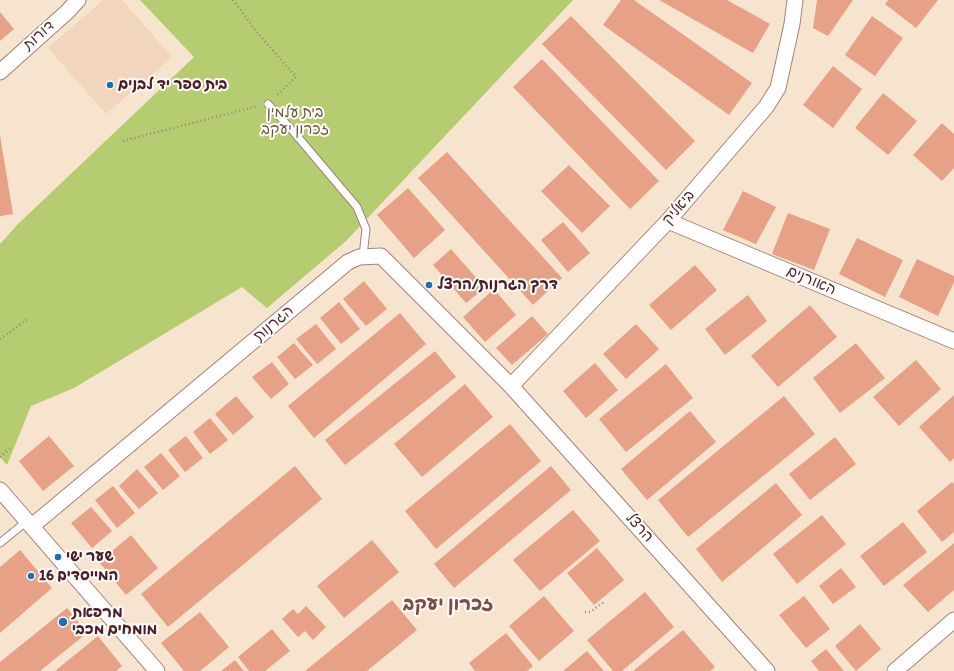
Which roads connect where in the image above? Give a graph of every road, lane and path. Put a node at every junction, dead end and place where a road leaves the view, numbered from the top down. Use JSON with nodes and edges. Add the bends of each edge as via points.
{"nodes":[{"id":1,"x":78,"y":0,"type":"edge"},
{"id":2,"x":234,"y":0,"type":"edge"},
{"id":3,"x":795,"y":0,"type":"edge"},
{"id":4,"x":0,"y":72,"type":"edge"},
{"id":5,"x":268,"y":104,"type":"junction"},
{"id":6,"x":123,"y":141,"type":"dead end"},
{"id":7,"x":668,"y":221,"type":"junction"},
{"id":8,"x":363,"y":256,"type":"junction"},
{"id":9,"x":29,"y":318,"type":"dead end"},
{"id":10,"x":0,"y":339,"type":"edge"},
{"id":11,"x":954,"y":341,"type":"edge"},
{"id":12,"x":511,"y":386,"type":"junction"},
{"id":13,"x":12,"y":447,"type":"dead end"},
{"id":14,"x":0,"y":457,"type":"edge"},
{"id":15,"x":0,"y":490,"type":"edge"},
{"id":16,"x":29,"y":524,"type":"junction"},
{"id":17,"x":0,"y":543,"type":"edge"},
{"id":18,"x":604,"y":602,"type":"dead end"},
{"id":19,"x":585,"y":612,"type":"dead end"},
{"id":20,"x":954,"y":620,"type":"edge"},
{"id":21,"x":157,"y":671,"type":"edge"},
{"id":22,"x":767,"y":671,"type":"edge"},
{"id":23,"x":895,"y":671,"type":"edge"}],
"edges":[{"from":1,"to":4,"type":"street","name":"דורות"},
{"from":2,"to":5,"type":"path","via":[[256,32],[296,77]]},
{"from":3,"to":7,"type":"street","name":"ביאליק","via":[[778,88],[766,107]]},
{"from":5,"to":6,"type":"path"},
{"from":5,"to":8,"type":"lane","via":[[357,207],[366,229]]},
{"from":7,"to":11,"type":"street","name":"האורנים"},
{"from":7,"to":12,"type":"street","name":"ביאליק"},
{"from":8,"to":12,"type":"street","name":"הגרנות","via":[[381,256]]},
{"from":8,"to":16,"type":"street","name":"הגרנות","via":[[348,262]]},
{"from":9,"to":10,"type":"path"},
{"from":12,"to":22,"type":"street","name":"הרצל"},
{"from":13,"to":14,"type":"path"},
{"from":15,"to":16,"type":"street"},
{"from":16,"to":17,"type":"lane"},
{"from":16,"to":21,"type":"street"},
{"from":18,"to":19,"type":"path","via":[[590,612]]},
{"from":20,"to":23,"type":"street"}]}
